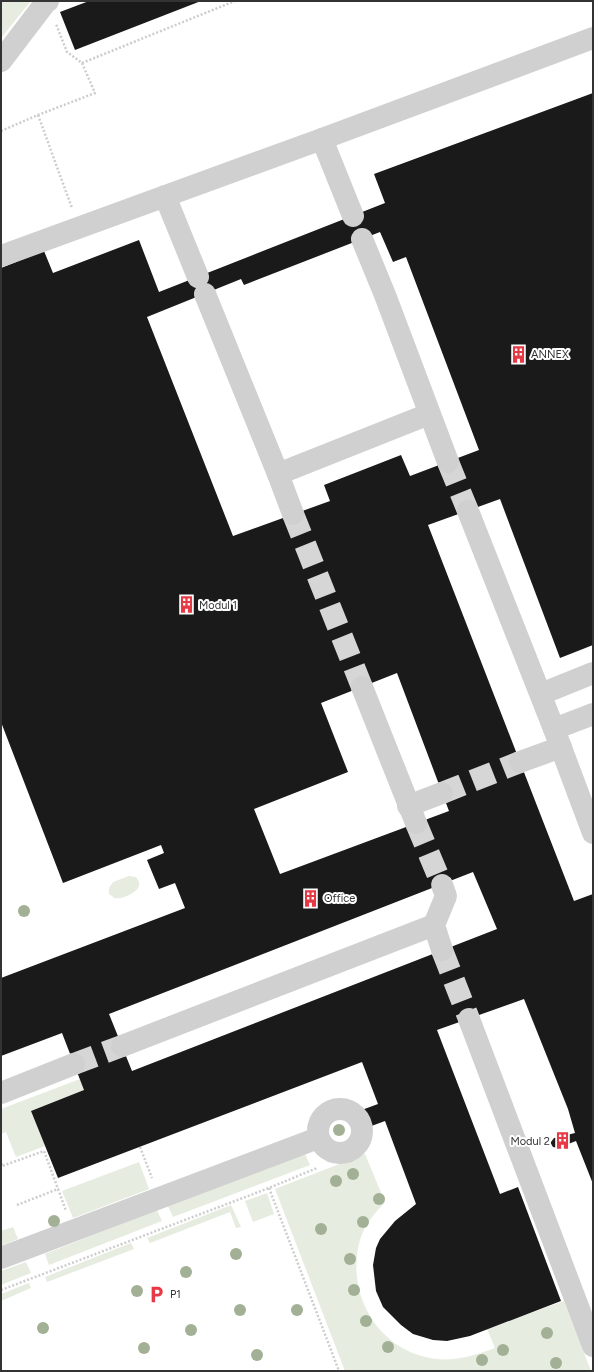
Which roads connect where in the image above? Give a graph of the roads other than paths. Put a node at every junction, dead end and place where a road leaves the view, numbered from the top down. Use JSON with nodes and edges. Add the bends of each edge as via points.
{"nodes":[{"id":1,"x":47,"y":1,"type":"edge"},
{"id":2,"x":593,"y":38,"type":"edge"},
{"id":3,"x":1,"y":61,"type":"edge"},
{"id":4,"x":322,"y":139,"type":"junction"},
{"id":5,"x":165,"y":196,"type":"junction"},
{"id":6,"x":353,"y":216,"type":"dead end"},
{"id":7,"x":362,"y":239,"type":"dead end"},
{"id":8,"x":1,"y":256,"type":"edge"},
{"id":9,"x":429,"y":414,"type":"junction"},
{"id":10,"x":448,"y":462,"type":"tunnel mouth"},
{"id":11,"x":278,"y":474,"type":"junction"},
{"id":12,"x":468,"y":511,"type":"tunnel mouth"},
{"id":13,"x":293,"y":514,"type":"tunnel mouth"},
{"id":14,"x":593,"y":674,"type":"edge"},
{"id":15,"x":362,"y":687,"type":"tunnel mouth"},
{"id":16,"x":541,"y":694,"type":"junction"},
{"id":17,"x":593,"y":714,"type":"edge"},
{"id":18,"x":557,"y":738,"type":"junction"},
{"id":19,"x":520,"y":762,"type":"tunnel mouth"},
{"id":20,"x":442,"y":793,"type":"tunnel mouth"},
{"id":21,"x":593,"y":833,"type":"edge"},
{"id":22,"x":442,"y":884,"type":"tunnel mouth"},
{"id":23,"x":434,"y":925,"type":"junction"},
{"id":24,"x":442,"y":950,"type":"tunnel mouth"},
{"id":25,"x":469,"y":1019,"type":"tunnel mouth"},
{"id":26,"x":122,"y":1046,"type":"tunnel mouth"},
{"id":27,"x":74,"y":1064,"type":"tunnel mouth"},
{"id":28,"x":1,"y":1093,"type":"edge"},
{"id":29,"x":318,"y":1138,"type":"dead end"},
{"id":30,"x":1,"y":1258,"type":"edge"},
{"id":31,"x":593,"y":1346,"type":"edge"}],
"edges":[{"from":1,"to":3,"type":"lane"},
{"from":2,"to":4,"type":"lane"},
{"from":4,"to":5,"type":"lane"},
{"from":4,"to":6,"type":"lane"},
{"from":5,"to":8,"type":"lane"},
{"from":5,"to":11,"type":"lane"},
{"from":7,"to":9,"type":"lane"},
{"from":9,"to":10,"type":"lane"},
{"from":9,"to":11,"type":"lane"},
{"from":11,"to":13,"type":"lane"},
{"from":12,"to":16,"type":"lane"},
{"from":14,"to":16,"type":"lane"},
{"from":15,"to":20,"type":"lane","via":[[412,815]]},
{"from":16,"to":18,"type":"lane"},
{"from":17,"to":18,"type":"lane"},
{"from":18,"to":19,"type":"lane"},
{"from":18,"to":21,"type":"lane"},
{"from":22,"to":23,"type":"lane","via":[[446,896]]},
{"from":23,"to":24,"type":"lane"},
{"from":23,"to":26,"type":"lane"},
{"from":25,"to":31,"type":"lane"},
{"from":27,"to":28,"type":"lane"},
{"from":29,"to":30,"type":"lane"}]}
